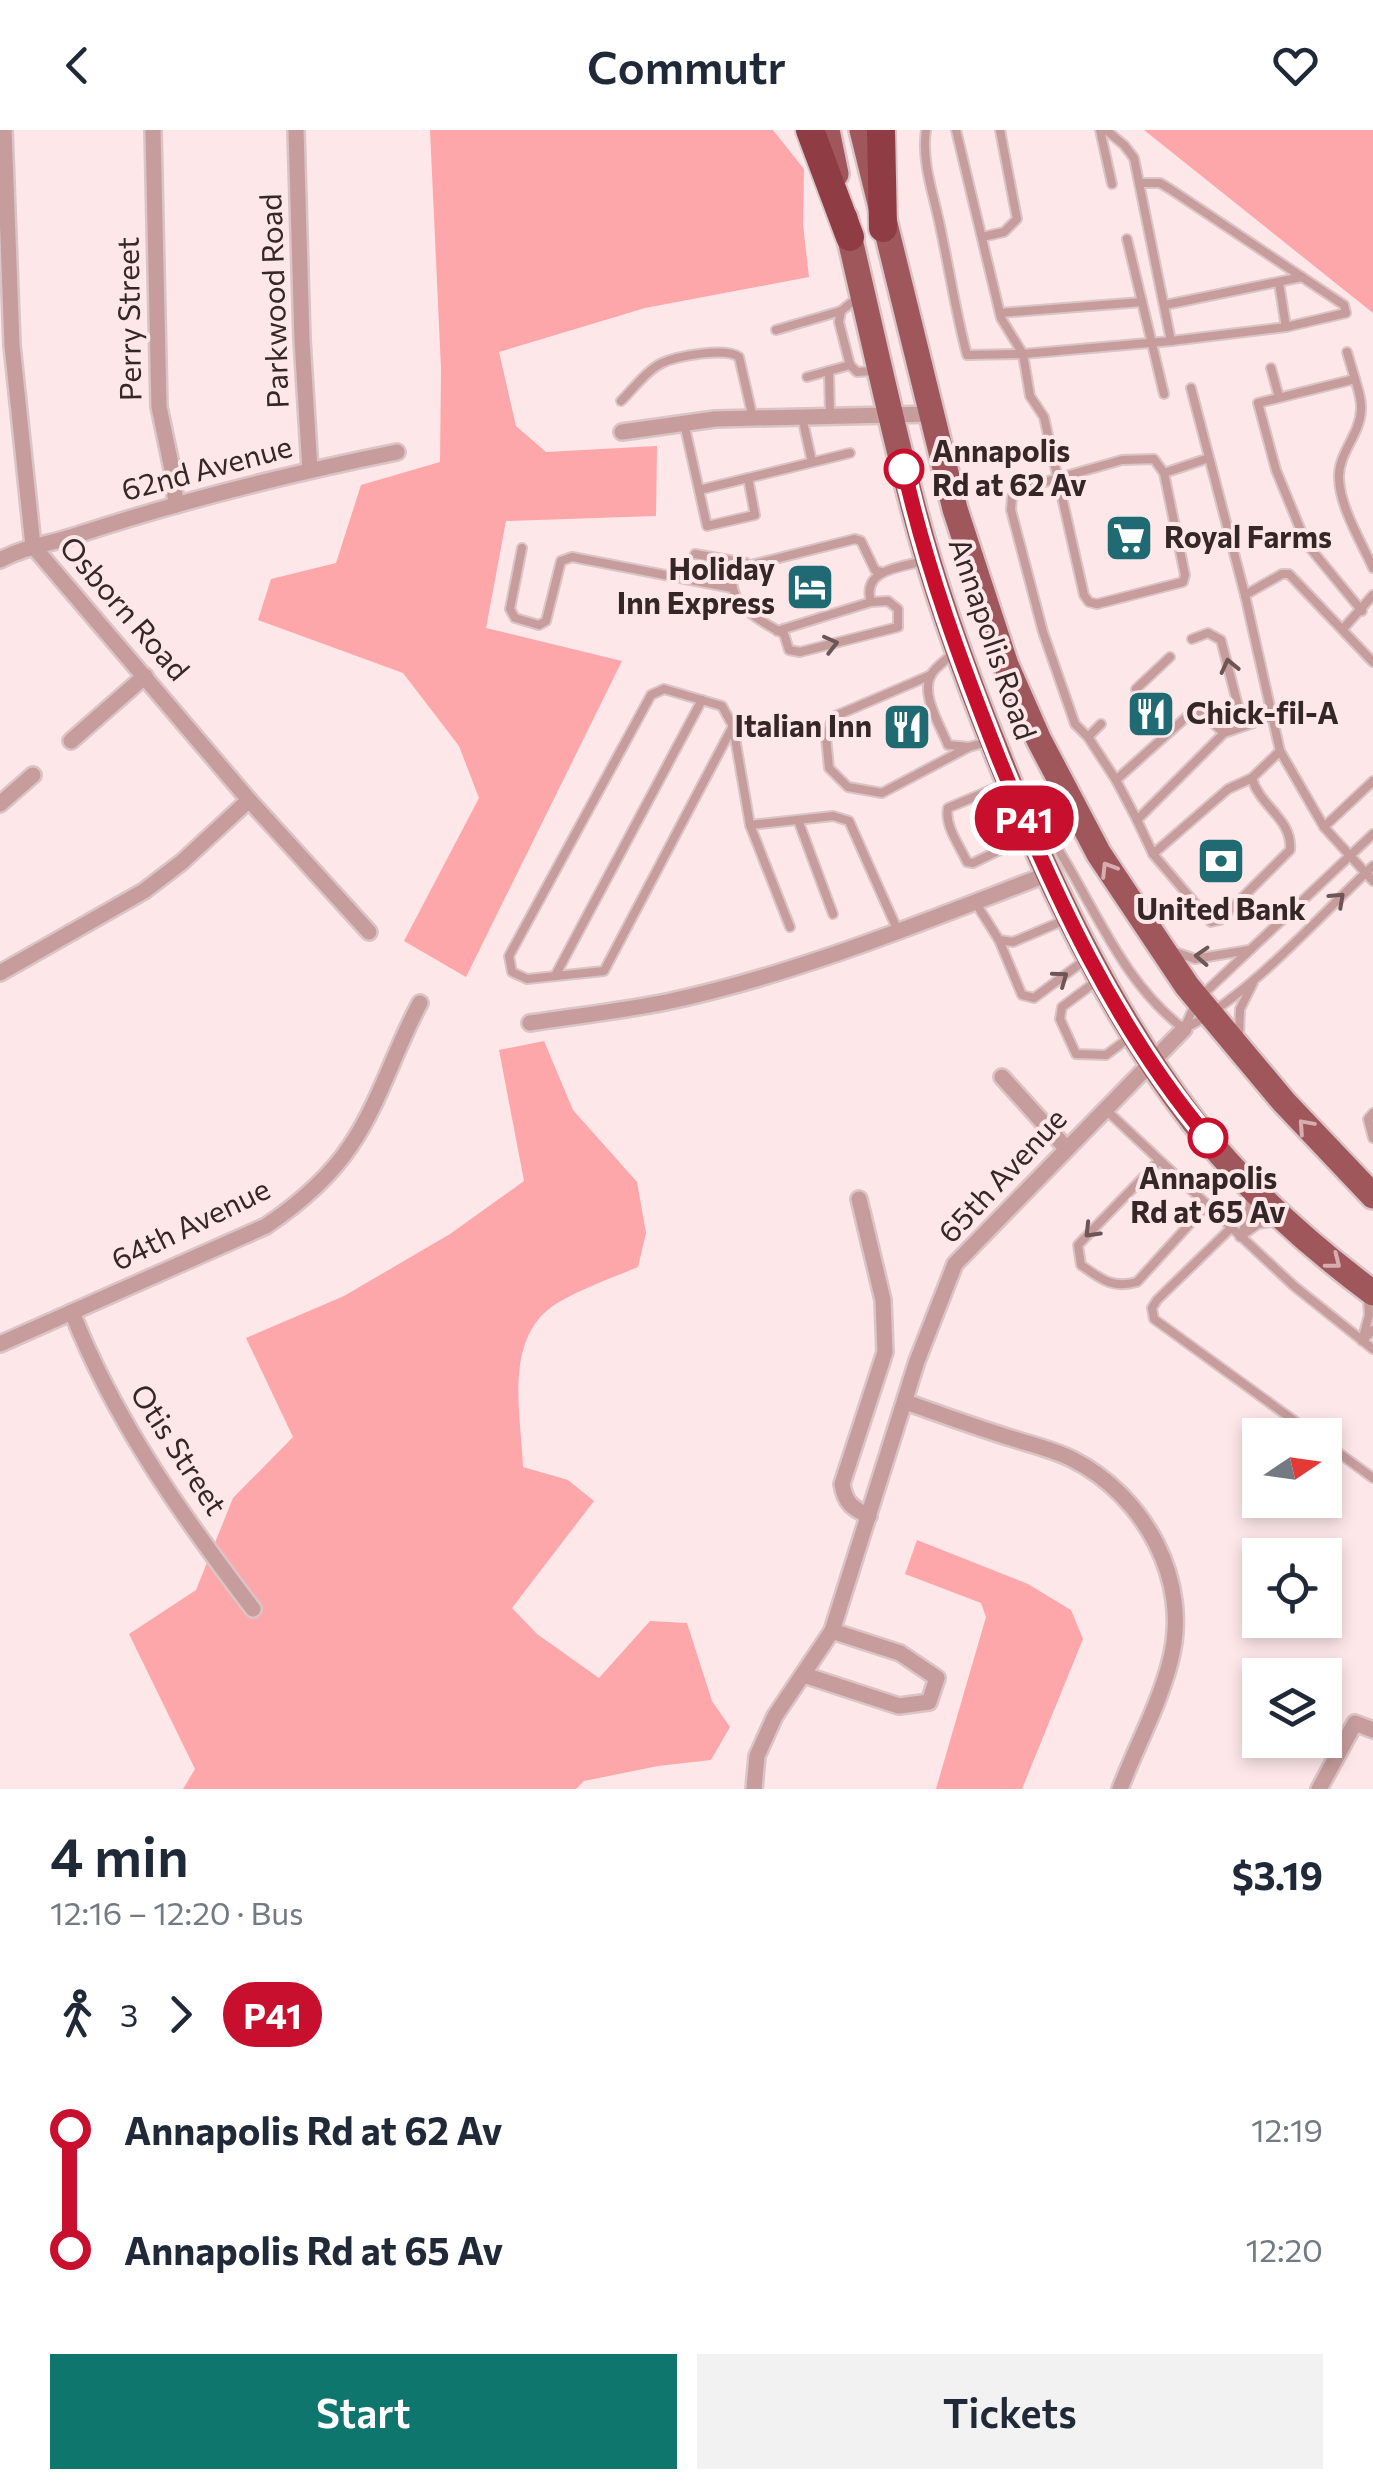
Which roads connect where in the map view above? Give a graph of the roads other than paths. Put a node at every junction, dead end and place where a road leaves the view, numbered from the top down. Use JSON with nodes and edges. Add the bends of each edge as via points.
{"nodes":[{"id":1,"x":4,"y":130,"type":"edge"},
{"id":2,"x":153,"y":130,"type":"edge"},
{"id":3,"x":296,"y":130,"type":"edge"},
{"id":4,"x":810,"y":130,"type":"edge"},
{"id":5,"x":827,"y":130,"type":"edge"},
{"id":6,"x":844,"y":130,"type":"edge"},
{"id":7,"x":862,"y":130,"type":"edge"},
{"id":8,"x":881,"y":130,"type":"edge"},
{"id":9,"x":926,"y":130,"type":"edge"},
{"id":10,"x":956,"y":130,"type":"edge"},
{"id":11,"x":1000,"y":130,"type":"edge"},
{"id":12,"x":1103,"y":130,"type":"edge"},
{"id":13,"x":1112,"y":184,"type":"dead end"},
{"id":14,"x":1140,"y":184,"type":"junction"},
{"id":15,"x":884,"y":228,"type":"junction"},
{"id":16,"x":850,"y":237,"type":"junction"},
{"id":17,"x":982,"y":238,"type":"junction"},
{"id":18,"x":1127,"y":239,"type":"dead end"},
{"id":19,"x":1303,"y":277,"type":"junction"},
{"id":20,"x":1279,"y":283,"type":"junction"},
{"id":21,"x":863,"y":293,"type":"junction"},
{"id":22,"x":1142,"y":302,"type":"junction"},
{"id":23,"x":1164,"y":305,"type":"junction"},
{"id":24,"x":841,"y":311,"type":"junction"},
{"id":25,"x":1000,"y":313,"type":"junction"},
{"id":26,"x":1286,"y":326,"type":"junction"},
{"id":27,"x":776,"y":330,"type":"dead end"},
{"id":28,"x":1171,"y":342,"type":"junction"},
{"id":29,"x":1152,"y":344,"type":"junction"},
{"id":30,"x":1347,"y":352,"type":"dead end"},
{"id":31,"x":1022,"y":354,"type":"junction"},
{"id":32,"x":850,"y":366,"type":"junction"},
{"id":33,"x":1272,"y":368,"type":"dead end"},
{"id":34,"x":829,"y":371,"type":"junction"},
{"id":35,"x":882,"y":371,"type":"junction"},
{"id":36,"x":806,"y":377,"type":"dead end"},
{"id":37,"x":1355,"y":379,"type":"junction"},
{"id":38,"x":1191,"y":388,"type":"dead end"},
{"id":39,"x":1164,"y":394,"type":"dead end"},
{"id":40,"x":1279,"y":398,"type":"junction"},
{"id":41,"x":621,"y":401,"type":"dead end"},
{"id":42,"x":892,"y":413,"type":"junction"},
{"id":43,"x":930,"y":414,"type":"junction"},
{"id":44,"x":830,"y":415,"type":"junction"},
{"id":45,"x":802,"y":416,"type":"junction"},
{"id":46,"x":753,"y":418,"type":"junction"},
{"id":47,"x":684,"y":424,"type":"junction"},
{"id":48,"x":622,"y":432,"type":"dead end"},
{"id":49,"x":397,"y":452,"type":"dead end"},
{"id":50,"x":850,"y":452,"type":"dead end"},
{"id":51,"x":1209,"y":458,"type":"junction"},
{"id":52,"x":812,"y":462,"type":"junction"},
{"id":53,"x":310,"y":470,"type":"junction"},
{"id":54,"x":1164,"y":473,"type":"junction"},
{"id":55,"x":748,"y":478,"type":"junction"},
{"id":56,"x":1057,"y":478,"type":"junction"},
{"id":57,"x":699,"y":490,"type":"junction"},
{"id":58,"x":176,"y":504,"type":"junction"},
{"id":59,"x":33,"y":546,"type":"junction"},
{"id":60,"x":522,"y":548,"type":"dead end"},
{"id":61,"x":695,"y":554,"type":"dead end"},
{"id":62,"x":0,"y":560,"type":"edge"},
{"id":63,"x":929,"y":560,"type":"junction"},
{"id":64,"x":750,"y":564,"type":"junction"},
{"id":65,"x":1373,"y":568,"type":"edge"},
{"id":66,"x":880,"y":572,"type":"junction"},
{"id":67,"x":732,"y":588,"type":"junction"},
{"id":68,"x":1245,"y":595,"type":"junction"},
{"id":69,"x":1373,"y":595,"type":"edge"},
{"id":70,"x":871,"y":602,"type":"junction"},
{"id":71,"x":1362,"y":612,"type":"junction"},
{"id":72,"x":1343,"y":629,"type":"junction"},
{"id":73,"x":776,"y":630,"type":"junction"},
{"id":74,"x":1192,"y":639,"type":"dead end"},
{"id":75,"x":958,"y":649,"type":"junction"},
{"id":76,"x":1170,"y":656,"type":"dead end"},
{"id":77,"x":1373,"y":662,"type":"edge"},
{"id":78,"x":930,"y":675,"type":"junction"},
{"id":79,"x":146,"y":676,"type":"junction"},
{"id":80,"x":1136,"y":689,"type":"dead end"},
{"id":81,"x":702,"y":700,"type":"junction"},
{"id":82,"x":1271,"y":716,"type":"junction"},
{"id":83,"x":1101,"y":724,"type":"dead end"},
{"id":84,"x":1243,"y":724,"type":"junction"},
{"id":85,"x":734,"y":726,"type":"junction"},
{"id":86,"x":1224,"y":733,"type":"junction"},
{"id":87,"x":1088,"y":737,"type":"junction"},
{"id":88,"x":71,"y":741,"type":"dead end"},
{"id":89,"x":981,"y":744,"type":"junction"},
{"id":90,"x":1280,"y":751,"type":"junction"},
{"id":91,"x":34,"y":775,"type":"dead end"},
{"id":92,"x":1252,"y":778,"type":"junction"},
{"id":93,"x":1116,"y":780,"type":"junction"},
{"id":94,"x":1373,"y":781,"type":"edge"},
{"id":95,"x":1009,"y":784,"type":"junction"},
{"id":96,"x":249,"y":800,"type":"junction"},
{"id":97,"x":0,"y":804,"type":"edge"},
{"id":98,"x":798,"y":820,"type":"junction"},
{"id":99,"x":1136,"y":820,"type":"junction"},
{"id":100,"x":750,"y":825,"type":"junction"},
{"id":101,"x":1324,"y":827,"type":"junction"},
{"id":102,"x":1373,"y":834,"type":"edge"},
{"id":103,"x":1032,"y":835,"type":"junction"},
{"id":104,"x":1153,"y":854,"type":"junction"},
{"id":105,"x":1350,"y":856,"type":"junction"},
{"id":106,"x":1369,"y":869,"type":"edge"},
{"id":107,"x":1048,"y":874,"type":"junction"},
{"id":108,"x":1373,"y":880,"type":"edge"},
{"id":109,"x":974,"y":902,"type":"junction"},
{"id":110,"x":834,"y":914,"type":"dead end"},
{"id":111,"x":1069,"y":918,"type":"junction"},
{"id":112,"x":790,"y":927,"type":"dead end"},
{"id":113,"x":898,"y":931,"type":"junction"},
{"id":114,"x":370,"y":932,"type":"dead end"},
{"id":115,"x":1154,"y":938,"type":"junction"},
{"id":116,"x":999,"y":940,"type":"junction"},
{"id":117,"x":1254,"y":949,"type":"junction"},
{"id":118,"x":1095,"y":967,"type":"junction"},
{"id":119,"x":0,"y":973,"type":"edge"},
{"id":120,"x":555,"y":976,"type":"junction"},
{"id":121,"x":1256,"y":977,"type":"junction"},
{"id":122,"x":420,"y":1002,"type":"dead end"},
{"id":123,"x":1204,"y":1008,"type":"junction"},
{"id":124,"x":530,"y":1023,"type":"dead end"},
{"id":125,"x":1184,"y":1029,"type":"junction"},
{"id":126,"x":1134,"y":1034,"type":"junction"},
{"id":127,"x":1246,"y":1060,"type":"junction"},
{"id":128,"x":1152,"y":1061,"type":"junction"},
{"id":129,"x":1002,"y":1077,"type":"dead end"},
{"id":130,"x":1105,"y":1108,"type":"junction"},
{"id":131,"x":1373,"y":1113,"type":"edge"},
{"id":132,"x":1373,"y":1138,"type":"edge"},
{"id":133,"x":1066,"y":1148,"type":"junction"},
{"id":134,"x":1159,"y":1161,"type":"junction"},
{"id":135,"x":1252,"y":1187,"type":"junction"},
{"id":136,"x":1373,"y":1196,"type":"edge"},
{"id":137,"x":859,"y":1199,"type":"dead end"},
{"id":138,"x":1206,"y":1206,"type":"junction"},
{"id":139,"x":1285,"y":1220,"type":"junction"},
{"id":140,"x":1230,"y":1229,"type":"junction"},
{"id":141,"x":1240,"y":1237,"type":"junction"},
{"id":142,"x":1370,"y":1291,"type":"edge"},
{"id":143,"x":72,"y":1312,"type":"junction"},
{"id":144,"x":1373,"y":1330,"type":"edge"},
{"id":145,"x":1362,"y":1341,"type":"junction"},
{"id":146,"x":0,"y":1344,"type":"edge"},
{"id":147,"x":1373,"y":1349,"type":"edge"},
{"id":148,"x":885,"y":1352,"type":"junction"},
{"id":149,"x":917,"y":1362,"type":"junction"},
{"id":150,"x":906,"y":1402,"type":"junction"},
{"id":151,"x":1291,"y":1418,"type":"edge"},
{"id":152,"x":1342,"y":1455,"type":"edge"},
{"id":153,"x":1373,"y":1478,"type":"edge"},
{"id":154,"x":868,"y":1516,"type":"junction"},
{"id":155,"x":253,"y":1609,"type":"dead end"},
{"id":156,"x":832,"y":1631,"type":"junction"},
{"id":157,"x":804,"y":1675,"type":"junction"},
{"id":158,"x":1373,"y":1730,"type":"edge"},
{"id":159,"x":754,"y":1789,"type":"edge"},
{"id":160,"x":1120,"y":1789,"type":"edge"},
{"id":161,"x":1319,"y":1789,"type":"edge"}],
"edges":[{"from":1,"to":59,"type":"street","name":"Osborn Road","via":[[12,346]]},
{"from":2,"to":58,"type":"street","name":"Perry Street","via":[[159,407]]},
{"from":3,"to":53,"type":"street","name":"Parkwood Road"},
{"from":4,"to":16,"type":"highway"},
{"from":5,"to":16,"type":"main road","name":"Annapolis Road"},
{"from":6,"to":43,"type":"main road","via":[[908,392]]},
{"from":7,"to":15,"type":"main road","name":"Annapolis Road"},
{"from":8,"to":15,"type":"highway"},
{"from":9,"to":31,"type":"lane","via":[[925,163],[967,355]]},
{"from":10,"to":17,"type":"lane"},
{"from":11,"to":17,"type":"lane","via":[[1017,219],[1004,232]]},
{"from":12,"to":13,"type":"lane"},
{"from":12,"to":14,"type":"lane","via":[[1134,158]]},
{"from":14,"to":19,"type":"lane","via":[[1160,183]]},
{"from":14,"to":23,"type":"lane"},
{"from":15,"to":43,"type":"main road","name":"Annapolis Road"},
{"from":16,"to":21,"type":"main road","name":"Annapolis Road"},
{"from":17,"to":25,"type":"lane"},
{"from":18,"to":22,"type":"lane"},
{"from":19,"to":20,"type":"lane"},
{"from":19,"to":26,"type":"lane","via":[[1344,305],[1346,314]]},
{"from":20,"to":23,"type":"lane"},
{"from":20,"to":26,"type":"lane"},
{"from":21,"to":24,"type":"lane"},
{"from":21,"to":35,"type":"main road","name":"Annapolis Road"},
{"from":22,"to":25,"type":"lane"},
{"from":22,"to":29,"type":"lane"},
{"from":23,"to":28,"type":"lane"},
{"from":24,"to":27,"type":"lane"},
{"from":24,"to":32,"type":"lane"},
{"from":25,"to":31,"type":"lane"},
{"from":26,"to":28,"type":"lane"},
{"from":28,"to":29,"type":"lane"},
{"from":29,"to":31,"type":"lane"},
{"from":29,"to":39,"type":"lane"},
{"from":30,"to":37,"type":"lane"},
{"from":31,"to":56,"type":"lane"},
{"from":32,"to":34,"type":"lane"},
{"from":32,"to":35,"type":"lane"},
{"from":33,"to":40,"type":"lane"},
{"from":34,"to":36,"type":"lane"},
{"from":34,"to":44,"type":"lane"},
{"from":35,"to":42,"type":"main road","name":"Annapolis Road"},
{"from":37,"to":40,"type":"lane"},
{"from":37,"to":65,"type":"lane","via":[[1360,421],[1339,475]]},
{"from":38,"to":51,"type":"lane"},
{"from":40,"to":71,"type":"lane","via":[[1258,403],[1276,470],[1306,542]]},
{"from":41,"to":46,"type":"lane","via":[[661,363],[720,350],[739,356]]},
{"from":42,"to":43,"type":"street"},
{"from":42,"to":44,"type":"street"},
{"from":42,"to":63,"type":"main road","name":"Annapolis Road"},
{"from":115,"to":43,"type":"main road","name":"Annapolis Road","one_way":true,"via":[[1069,801],[1006,665]]},
{"from":44,"to":45,"type":"street"},
{"from":45,"to":46,"type":"street"},
{"from":45,"to":52,"type":"lane"},
{"from":46,"to":47,"type":"street"},
{"from":47,"to":48,"type":"street"},
{"from":47,"to":57,"type":"lane"},
{"from":49,"to":53,"type":"street","name":"62nd Avenue"},
{"from":50,"to":52,"type":"lane"},
{"from":51,"to":54,"type":"lane"},
{"from":51,"to":68,"type":"lane"},
{"from":52,"to":55,"type":"lane"},
{"from":53,"to":58,"type":"street","name":"62nd Avenue"},
{"from":54,"to":56,"type":"lane","via":[[1154,459],[1140,457]]},
{"from":54,"to":56,"type":"lane","via":[[1182,582],[1097,604],[1084,596]]},
{"from":55,"to":57,"type":"lane"},
{"from":55,"to":57,"type":"lane","via":[[756,515],[707,526]]},
{"from":56,"to":87,"type":"lane","via":[[1020,489],[1011,510],[1043,632],[1076,724]]},
{"from":58,"to":59,"type":"street","name":"62nd Avenue"},
{"from":59,"to":62,"type":"street","name":"62nd Avenue"},
{"from":59,"to":79,"type":"street","name":"Osborn Road"},
{"from":60,"to":67,"type":"lane","via":[[510,609],[515,618],[538,625],[546,621],[561,560],[572,557]]},
{"from":61,"to":64,"type":"lane"},
{"from":63,"to":66,"type":"lane"},
{"from":63,"to":75,"type":"main road","name":"Annapolis Road"},
{"from":64,"to":66,"type":"lane","via":[[855,539]]},
{"from":64,"to":67,"type":"lane","via":[[735,569]]},
{"from":66,"to":70,"type":"lane","via":[[871,582]]},
{"from":67,"to":73,"type":"lane","via":[[737,600]]},
{"from":68,"to":72,"type":"lane","via":[[1288,574]]},
{"from":68,"to":82,"type":"lane"},
{"from":69,"to":71,"type":"lane"},
{"from":70,"to":73,"type":"lane"},
{"from":73,"to":70,"type":"lane","one_way":true,"via":[[789,650],[800,652],[898,627],[898,608]]},
{"from":71,"to":72,"type":"lane"},
{"from":72,"to":77,"type":"lane"},
{"from":84,"to":74,"type":"lane","one_way":true,"via":[[1221,640],[1208,633]]},
{"from":75,"to":78,"type":"lane"},
{"from":75,"to":89,"type":"main road","name":"Annapolis Road"},
{"from":76,"to":80,"type":"lane"},
{"from":78,"to":89,"type":"lane","via":[[928,690],[948,745]]},
{"from":78,"to":89,"type":"lane","via":[[833,717],[826,738],[829,768],[848,787],[882,793]]},
{"from":79,"to":88,"type":"street"},
{"from":79,"to":96,"type":"street","name":"Osborn Road"},
{"from":81,"to":85,"type":"lane","via":[[722,706]]},
{"from":81,"to":120,"type":"lane"},
{"from":81,"to":120,"type":"lane","via":[[664,689],[650,695],[508,956],[512,972],[527,979]]},
{"from":82,"to":84,"type":"lane"},
{"from":82,"to":90,"type":"lane"},
{"from":83,"to":87,"type":"lane"},
{"from":84,"to":86,"type":"lane"},
{"from":85,"to":100,"type":"lane"},
{"from":85,"to":120,"type":"lane","via":[[604,971]]},
{"from":86,"to":93,"type":"lane","via":[[1192,712]]},
{"from":86,"to":99,"type":"lane"},
{"from":87,"to":93,"type":"lane"},
{"from":89,"to":95,"type":"main road","name":"Annapolis Road"},
{"from":90,"to":92,"type":"lane"},
{"from":90,"to":101,"type":"lane"},
{"from":91,"to":97,"type":"street"},
{"from":92,"to":104,"type":"lane","via":[[1228,789]]},
{"from":92,"to":104,"type":"lane","via":[[1286,826],[1290,850],[1220,920],[1211,922]]},
{"from":93,"to":99,"type":"lane"},
{"from":94,"to":101,"type":"lane"},
{"from":95,"to":103,"type":"main road","name":"Annapolis Road"},
{"from":95,"to":103,"type":"lane","via":[[948,808],[949,824],[972,864]]},
{"from":95,"to":125,"type":"lane","via":[[1056,844],[1144,990]]},
{"from":96,"to":114,"type":"street","name":"Osborn Road"},
{"from":96,"to":119,"type":"street","via":[[144,891]]},
{"from":98,"to":100,"type":"lane"},
{"from":98,"to":110,"type":"lane"},
{"from":98,"to":113,"type":"lane","via":[[849,821]]},
{"from":99,"to":104,"type":"lane"},
{"from":100,"to":112,"type":"lane"},
{"from":101,"to":105,"type":"lane"},
{"from":102,"to":105,"type":"lane"},
{"from":103,"to":107,"type":"main road","name":"Annapolis Road"},
{"from":105,"to":106,"type":"lane"},
{"from":105,"to":117,"type":"lane"},
{"from":106,"to":108,"type":"lane"},
{"from":121,"to":106,"type":"lane","name":"65th Avenue","one_way":true},
{"from":107,"to":109,"type":"street"},
{"from":107,"to":111,"type":"main road","name":"Annapolis Road"},
{"from":109,"to":113,"type":"street"},
{"from":109,"to":116,"type":"lane"},
{"from":111,"to":116,"type":"lane","via":[[1013,942]]},
{"from":111,"to":118,"type":"main road","name":"Annapolis Road"},
{"from":113,"to":124,"type":"street","via":[[666,1002]]},
{"from":117,"to":115,"type":"lane","one_way":true,"via":[[1195,958]]},
{"from":115,"to":123,"type":"main road","name":"Annapolis Road"},
{"from":116,"to":118,"type":"lane","one_way":true,"via":[[1022,995],[1034,998]]},
{"from":117,"to":123,"type":"lane"},
{"from":118,"to":126,"type":"main road","name":"Annapolis Road"},
{"from":118,"to":126,"type":"lane","via":[[1062,1006],[1060,1019],[1076,1054],[1106,1055]]},
{"from":121,"to":123,"type":"lane","name":"65th Avenue"},
{"from":121,"to":127,"type":"lane","via":[[1238,1022]]},
{"from":122,"to":143,"type":"street","name":"64th Avenue","via":[[357,1136],[300,1200],[266,1226]]},
{"from":123,"to":125,"type":"lane","name":"65th Avenue"},
{"from":123,"to":125,"type":"lane"},
{"from":123,"to":127,"type":"main road","name":"Annapolis Road"},
{"from":125,"to":128,"type":"street","name":"65th Avenue"},
{"from":126,"to":128,"type":"main road","name":"Annapolis Road"},
{"from":136,"to":127,"type":"main road","name":"Annapolis Road","one_way":true},
{"from":128,"to":130,"type":"street","name":"65th Avenue"},
{"from":128,"to":135,"type":"main road","name":"Annapolis Road","via":[[1194,1122]]},
{"from":129,"to":133,"type":"street"},
{"from":130,"to":133,"type":"street","name":"65th Avenue"},
{"from":130,"to":134,"type":"lane"},
{"from":131,"to":132,"type":"lane"},
{"from":133,"to":149,"type":"street","name":"65th Avenue","via":[[955,1264]]},
{"from":134,"to":138,"type":"lane"},
{"from":134,"to":138,"type":"lane","one_way":true,"via":[[1078,1245],[1082,1265],[1108,1283],[1136,1282]]},
{"from":135,"to":139,"type":"main road","name":"Annapolis Road"},
{"from":135,"to":141,"type":"lane"},
{"from":137,"to":148,"type":"street","via":[[883,1300]]},
{"from":138,"to":140,"type":"lane"},
{"from":139,"to":141,"type":"lane","via":[[1258,1224]]},
{"from":139,"to":142,"type":"main road","name":"Annapolis Road","one_way":true},
{"from":140,"to":141,"type":"lane"},
{"from":140,"to":151,"type":"lane","via":[[1156,1300],[1154,1318]]},
{"from":141,"to":145,"type":"lane"},
{"from":142,"to":145,"type":"lane"},
{"from":143,"to":146,"type":"street","name":"64th Avenue"},
{"from":143,"to":155,"type":"street","name":"Otis Street","via":[[122,1418]]},
{"from":144,"to":145,"type":"lane"},
{"from":145,"to":147,"type":"lane"},
{"from":148,"to":149,"type":"street"},
{"from":148,"to":154,"type":"street","via":[[842,1484],[844,1499]]},
{"from":149,"to":150,"type":"street","name":"65th Avenue"},
{"from":150,"to":154,"type":"street","name":"65th Avenue"},
{"from":150,"to":160,"type":"street","via":[[1071,1458],[1111,1485],[1150,1532],[1174,1593],[1175,1631],[1170,1662]]},
{"from":152,"to":153,"type":"lane"},
{"from":154,"to":156,"type":"street","name":"65th Avenue"},
{"from":156,"to":157,"type":"street","name":"65th Avenue"},
{"from":156,"to":157,"type":"street","via":[[900,1653],[937,1678],[929,1702],[899,1706]]},
{"from":157,"to":159,"type":"street","name":"65th Avenue","via":[[757,1756]]},
{"from":158,"to":161,"type":"street","via":[[1355,1723]]}]}
